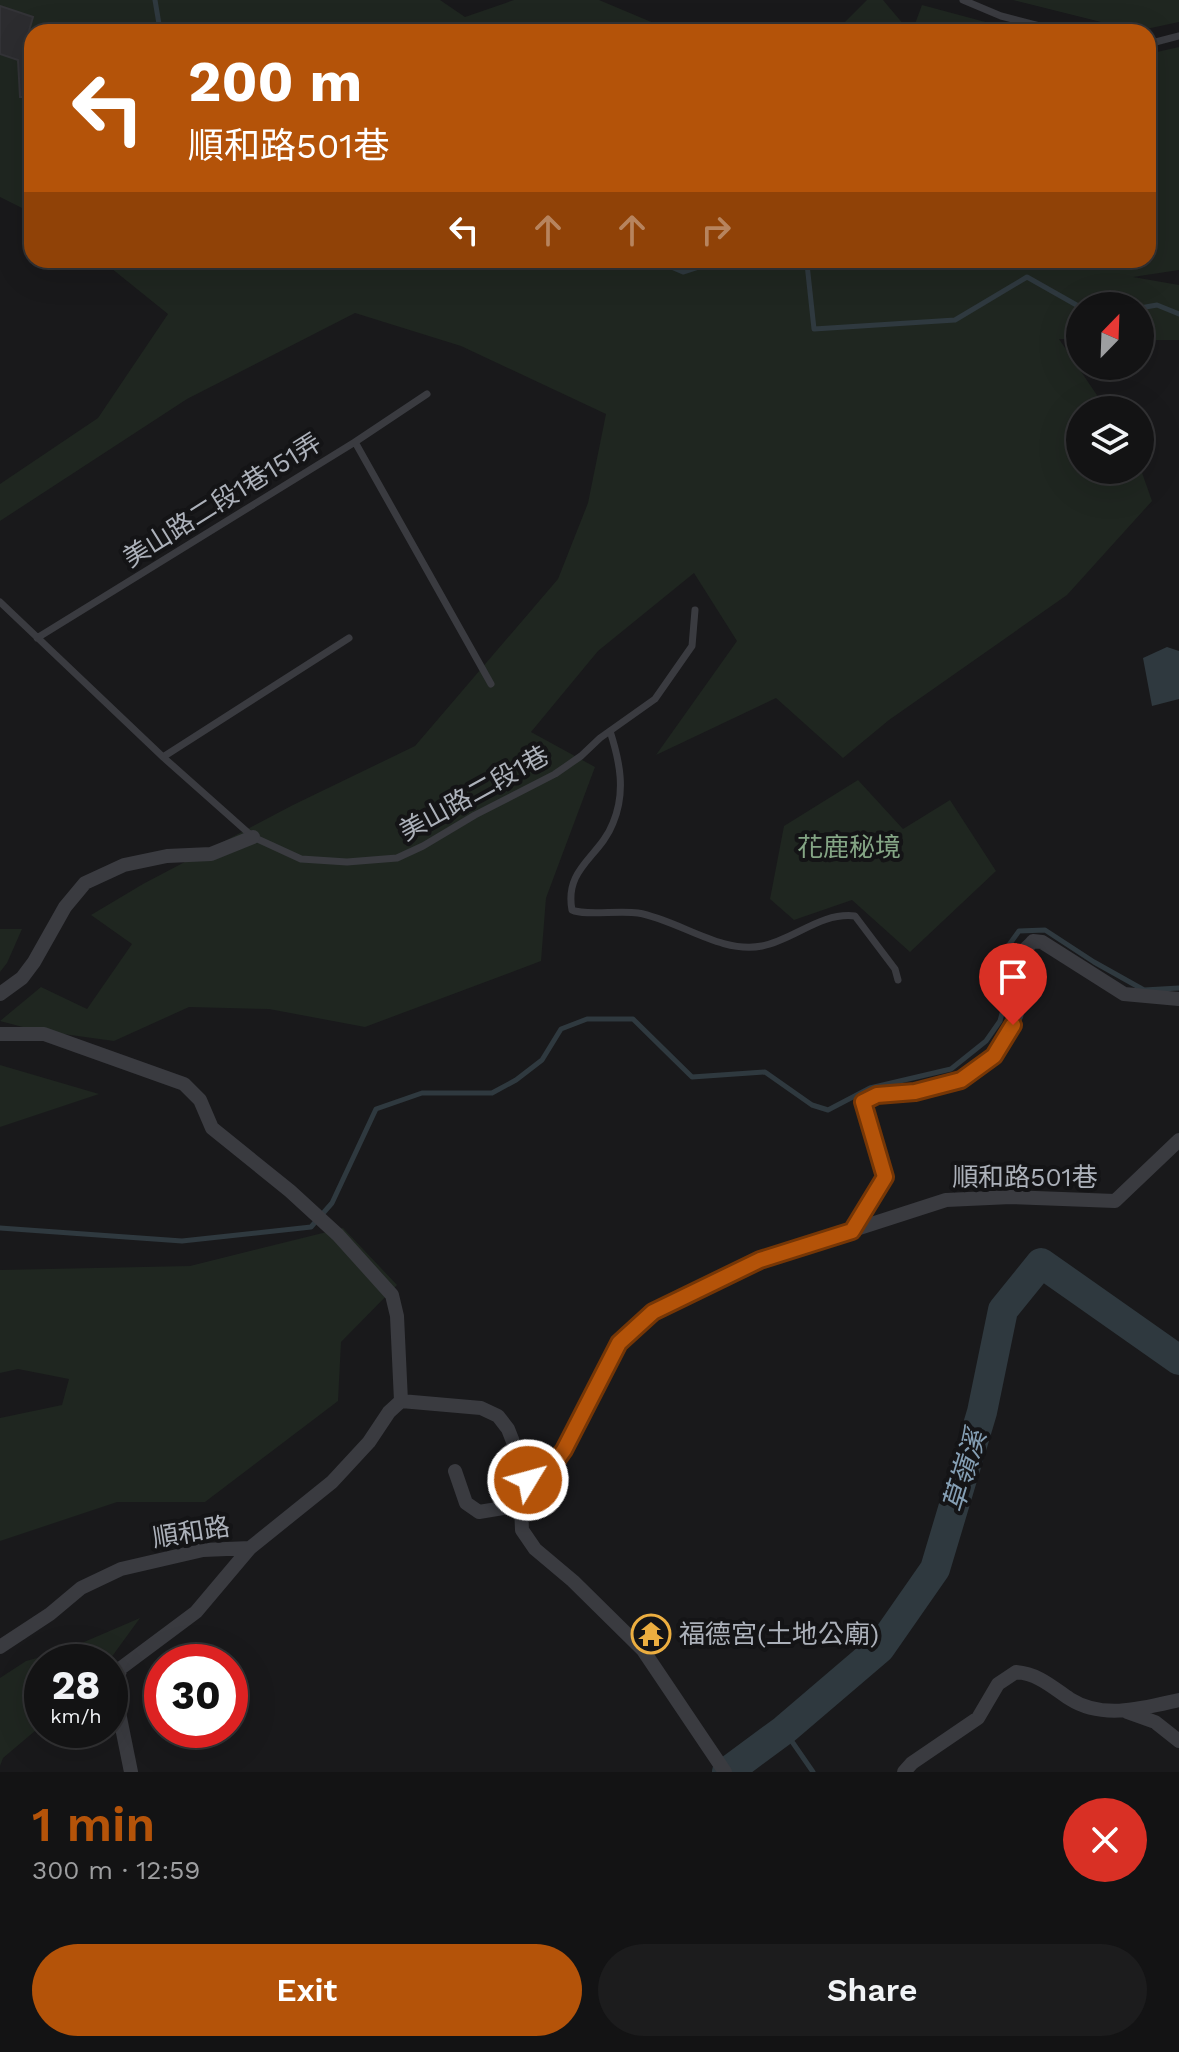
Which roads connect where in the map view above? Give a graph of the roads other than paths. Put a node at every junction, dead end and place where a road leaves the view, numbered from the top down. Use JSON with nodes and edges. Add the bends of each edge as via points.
{"nodes":[{"id":1,"x":963,"y":0,"type":"edge"},
{"id":2,"x":1032,"y":24,"type":"edge"},
{"id":3,"x":1179,"y":36,"type":"edge"},
{"id":4,"x":1156,"y":42,"type":"edge"},
{"id":5,"x":427,"y":394,"type":"dead end"},
{"id":6,"x":355,"y":442,"type":"junction"},
{"id":7,"x":0,"y":602,"type":"edge"},
{"id":8,"x":695,"y":610,"type":"dead end"},
{"id":9,"x":37,"y":638,"type":"junction"},
{"id":10,"x":349,"y":638,"type":"dead end"},
{"id":11,"x":491,"y":684,"type":"dead end"},
{"id":12,"x":610,"y":731,"type":"junction"},
{"id":13,"x":163,"y":757,"type":"junction"},
{"id":14,"x":253,"y":837,"type":"junction"},
{"id":15,"x":898,"y":980,"type":"dead end"},
{"id":16,"x":0,"y":994,"type":"edge"},
{"id":17,"x":1179,"y":999,"type":"edge"},
{"id":18,"x":0,"y":1034,"type":"edge"},
{"id":19,"x":1179,"y":1140,"type":"edge"},
{"id":20,"x":852,"y":1231,"type":"junction"},
{"id":21,"x":401,"y":1401,"type":"junction"},
{"id":22,"x":455,"y":1471,"type":"dead end"},
{"id":23,"x":528,"y":1480,"type":"junction"},
{"id":24,"x":521,"y":1505,"type":"junction"},
{"id":25,"x":250,"y":1548,"type":"junction"},
{"id":26,"x":0,"y":1647,"type":"edge"},
{"id":27,"x":1179,"y":1700,"type":"edge"},
{"id":28,"x":1127,"y":1712,"type":"junction"},
{"id":29,"x":1179,"y":1741,"type":"edge"},
{"id":30,"x":131,"y":1772,"type":"edge"},
{"id":31,"x":725,"y":1772,"type":"edge"},
{"id":32,"x":904,"y":1772,"type":"edge"}],
"edges":[{"from":1,"to":2,"type":"lane"},
{"from":3,"to":4,"type":"lane"},
{"from":5,"to":6,"type":"lane"},
{"from":6,"to":9,"type":"lane","name":"美山路二段1巷151弄"},
{"from":6,"to":11,"type":"lane","name":"美山路二段1巷151弄"},
{"from":7,"to":9,"type":"lane","name":"美山路二段1巷"},
{"from":8,"to":12,"type":"lane","name":"美山路二段1巷","via":[[692,646],[678,668],[655,699]]},
{"from":9,"to":13,"type":"lane","name":"美山路二段1巷"},
{"from":10,"to":13,"type":"lane"},
{"from":12,"to":14,"type":"lane","name":"美山路二段1巷","via":[[555,774],[397,858],[301,859]]},
{"from":12,"to":15,"type":"lane","via":[[621,766],[621,795],[614,823],[572,885],[572,910],[642,914],[722,943],[759,947],[813,924],[855,916]]},
{"from":13,"to":14,"type":"lane","name":"美山路二段1巷"},
{"from":14,"to":16,"type":"street","via":[[211,854],[124,865],[85,883],[22,978]]},
{"from":17,"to":20,"type":"street","via":[[1124,994],[1033,941],[1017,958],[1020,1002],[994,1056],[961,1080],[863,1102],[885,1177]]},
{"from":18,"to":21,"type":"street","via":[[44,1034],[184,1084],[200,1100],[212,1128],[338,1235],[392,1295]]},
{"from":19,"to":20,"type":"street","name":"順和路501巷","via":[[1115,1201],[946,1200]]},
{"from":20,"to":23,"type":"street","name":"順和路501巷","via":[[760,1260],[653,1312],[619,1343],[549,1471]]},
{"from":21,"to":23,"type":"street","via":[[481,1408],[498,1416]]},
{"from":21,"to":25,"type":"street","name":"順和路","via":[[332,1482]]},
{"from":22,"to":24,"type":"street","via":[[466,1503],[479,1512]]},
{"from":23,"to":24,"type":"street"},
{"from":24,"to":31,"type":"street","via":[[522,1530],[535,1549],[643,1650]]},
{"from":25,"to":26,"type":"street","name":"順和路","via":[[203,1550],[121,1569],[81,1588]]},
{"from":25,"to":30,"type":"street","via":[[196,1612],[121,1668],[114,1688]]},
{"from":27,"to":28,"type":"street"},
{"from":28,"to":29,"type":"street","via":[[1155,1722]]},
{"from":28,"to":32,"type":"street","via":[[1073,1701],[1032,1673],[1016,1672],[998,1684],[978,1718]]}]}
